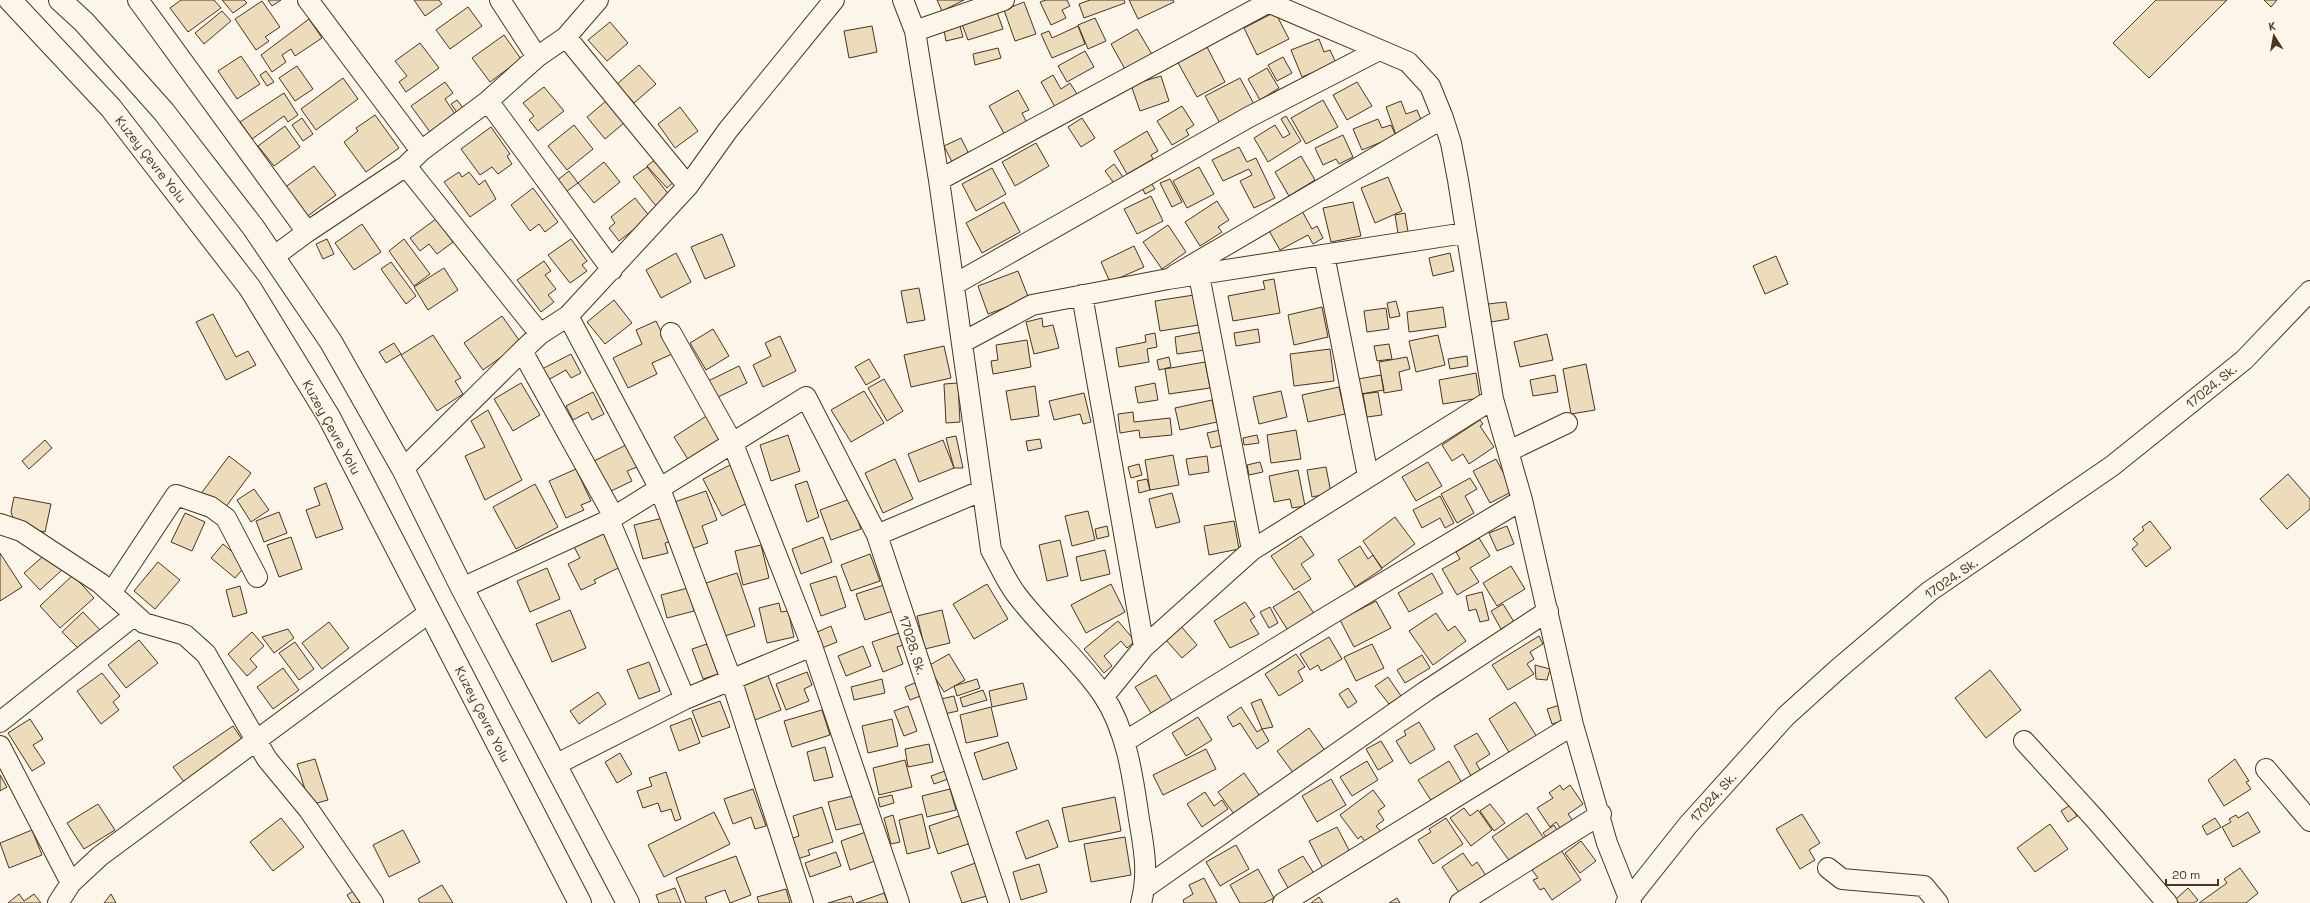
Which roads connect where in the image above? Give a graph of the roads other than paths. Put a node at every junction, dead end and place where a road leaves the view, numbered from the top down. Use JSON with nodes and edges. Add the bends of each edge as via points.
{"nodes":[{"id":1,"x":10,"y":0,"type":"edge"},
{"id":2,"x":60,"y":0,"type":"edge"},
{"id":3,"x":138,"y":0,"type":"edge"},
{"id":4,"x":308,"y":0,"type":"edge"},
{"id":5,"x":500,"y":0,"type":"edge"},
{"id":6,"x":598,"y":0,"type":"edge"},
{"id":7,"x":834,"y":0,"type":"edge"},
{"id":8,"x":903,"y":0,"type":"edge"},
{"id":9,"x":1004,"y":0,"type":"edge"},
{"id":10,"x":1266,"y":1,"type":"edge"},
{"id":11,"x":916,"y":31,"type":"junction"},
{"id":12,"x":566,"y":37,"type":"junction"},
{"id":13,"x":1379,"y":50,"type":"junction"},
{"id":14,"x":537,"y":57,"type":"junction"},
{"id":15,"x":488,"y":101,"type":"junction"},
{"id":16,"x":1443,"y":118,"type":"junction"},
{"id":17,"x":421,"y":151,"type":"junction"},
{"id":18,"x":406,"y":166,"type":"junction"},
{"id":19,"x":939,"y":180,"type":"junction"},
{"id":20,"x":688,"y":186,"type":"junction"},
{"id":21,"x":307,"y":232,"type":"junction"},
{"id":22,"x":1466,"y":233,"type":"junction"},
{"id":23,"x":1324,"y":255,"type":"junction"},
{"id":24,"x":273,"y":258,"type":"junction"},
{"id":25,"x":612,"y":270,"type":"junction"},
{"id":26,"x":1199,"y":275,"type":"junction"},
{"id":27,"x":1168,"y":279,"type":"junction"},
{"id":28,"x":955,"y":284,"type":"junction"},
{"id":29,"x":2310,"y":291,"type":"edge"},
{"id":30,"x":1082,"y":295,"type":"junction"},
{"id":31,"x":568,"y":316,"type":"junction"},
{"id":32,"x":671,"y":333,"type":"dead end"},
{"id":33,"x":540,"y":334,"type":"junction"},
{"id":34,"x":963,"y":342,"type":"junction"},
{"id":35,"x":522,"y":351,"type":"junction"},
{"id":36,"x":1493,"y":399,"type":"junction"},
{"id":37,"x":1567,"y":423,"type":"dead end"},
{"id":38,"x":733,"y":444,"type":"junction"},
{"id":39,"x":1509,"y":451,"type":"junction"},
{"id":40,"x":402,"y":469,"type":"junction"},
{"id":41,"x":1368,"y":476,"type":"junction"},
{"id":42,"x":660,"y":489,"type":"junction"},
{"id":43,"x":981,"y":491,"type":"junction"},
{"id":44,"x":1522,"y":500,"type":"junction"},
{"id":45,"x":611,"y":518,"type":"junction"},
{"id":46,"x":0,"y":524,"type":"edge"},
{"id":47,"x":877,"y":535,"type":"junction"},
{"id":48,"x":1252,"y":550,"type":"junction"},
{"id":49,"x":257,"y":577,"type":"dead end"},
{"id":50,"x":462,"y":588,"type":"junction"},
{"id":51,"x":111,"y":593,"type":"junction"},
{"id":52,"x":1548,"y":611,"type":"junction"},
{"id":53,"x":430,"y":612,"type":"junction"},
{"id":54,"x":135,"y":615,"type":"junction"},
{"id":55,"x":812,"y":646,"type":"junction"},
{"id":56,"x":1144,"y":647,"type":"junction"},
{"id":57,"x":731,"y":679,"type":"junction"},
{"id":58,"x":1104,"y":696,"type":"junction"},
{"id":59,"x":684,"y":699,"type":"junction"},
{"id":60,"x":0,"y":722,"type":"edge"},
{"id":61,"x":1573,"y":725,"type":"junction"},
{"id":62,"x":256,"y":739,"type":"junction"},
{"id":63,"x":2024,"y":741,"type":"dead end"},
{"id":64,"x":1124,"y":742,"type":"junction"},
{"id":65,"x":0,"y":746,"type":"edge"},
{"id":66,"x":555,"y":765,"type":"junction"},
{"id":67,"x":2266,"y":769,"type":"dead end"},
{"id":68,"x":1600,"y":814,"type":"junction"},
{"id":69,"x":2310,"y":821,"type":"edge"},
{"id":70,"x":1828,"y":868,"type":"dead end"},
{"id":71,"x":71,"y":882,"type":"junction"},
{"id":72,"x":1144,"y":895,"type":"edge"},
{"id":73,"x":1629,"y":901,"type":"edge"},
{"id":74,"x":58,"y":903,"type":"edge"},
{"id":75,"x":374,"y":903,"type":"edge"},
{"id":76,"x":580,"y":903,"type":"edge"},
{"id":77,"x":628,"y":903,"type":"edge"},
{"id":78,"x":803,"y":903,"type":"edge"},
{"id":79,"x":899,"y":903,"type":"edge"},
{"id":80,"x":999,"y":903,"type":"edge"},
{"id":81,"x":1283,"y":903,"type":"edge"},
{"id":82,"x":1460,"y":903,"type":"edge"},
{"id":83,"x":1938,"y":903,"type":"edge"},
{"id":84,"x":2167,"y":903,"type":"edge"}],
"edges":[{"from":1,"to":53,"type":"highway","name":"Kuzey Çevre Yolu","via":[[112,108],[250,288],[329,417]]},
{"from":2,"to":24,"type":"highway","via":[[84,22],[164,112],[253,227]]},
{"from":3,"to":21,"type":"street"},
{"from":4,"to":17,"type":"street"},
{"from":5,"to":14,"type":"street"},
{"from":6,"to":12,"type":"street"},
{"from":7,"to":20,"type":"street","via":[[728,130]]},
{"from":8,"to":11,"type":"street"},
{"from":9,"to":11,"type":"street"},
{"from":10,"to":13,"type":"street"},
{"from":10,"to":19,"type":"street"},
{"from":11,"to":19,"type":"street"},
{"from":12,"to":14,"type":"street"},
{"from":12,"to":20,"type":"street"},
{"from":13,"to":16,"type":"street","via":[[1408,62],[1430,86]]},
{"from":13,"to":28,"type":"street","via":[[1249,117]]},
{"from":14,"to":15,"type":"street"},
{"from":15,"to":17,"type":"street"},
{"from":15,"to":25,"type":"street"},
{"from":16,"to":22,"type":"street","via":[[1451,143]]},
{"from":16,"to":27,"type":"street"},
{"from":17,"to":18,"type":"street"},
{"from":18,"to":21,"type":"street"},
{"from":18,"to":33,"type":"street"},
{"from":19,"to":28,"type":"street"},
{"from":20,"to":25,"type":"street"},
{"from":21,"to":24,"type":"street"},
{"from":22,"to":23,"type":"street"},
{"from":22,"to":36,"type":"street"},
{"from":23,"to":26,"type":"street"},
{"from":23,"to":41,"type":"street"},
{"from":24,"to":40,"type":"highway","via":[[331,342]]},
{"from":25,"to":31,"type":"street"},
{"from":26,"to":27,"type":"street"},
{"from":26,"to":48,"type":"street"},
{"from":27,"to":30,"type":"street"},
{"from":28,"to":34,"type":"street"},
{"from":29,"to":73,"type":"street","name":"17024. Sk.","via":[[2244,360],[2112,466],[1930,591],[1838,669],[1786,716],[1688,825]]},
{"from":30,"to":34,"type":"street","via":[[1032,305]]},
{"from":30,"to":56,"type":"street"},
{"from":31,"to":33,"type":"street"},
{"from":31,"to":42,"type":"street"},
{"from":32,"to":38,"type":"street"},
{"from":33,"to":35,"type":"street"},
{"from":34,"to":43,"type":"street"},
{"from":35,"to":40,"type":"street"},
{"from":35,"to":45,"type":"street"},
{"from":36,"to":39,"type":"street"},
{"from":36,"to":41,"type":"street"},
{"from":37,"to":39,"type":"street"},
{"from":38,"to":42,"type":"street"},
{"from":38,"to":47,"type":"street","name":"17028. Sk.","via":[[806,397]]},
{"from":38,"to":55,"type":"street"},
{"from":39,"to":44,"type":"street"},
{"from":40,"to":50,"type":"highway"},
{"from":41,"to":48,"type":"street"},
{"from":42,"to":45,"type":"street"},
{"from":42,"to":57,"type":"street"},
{"from":43,"to":47,"type":"street"},
{"from":43,"to":58,"type":"street","via":[[991,550],[1016,594],[1072,655]]},
{"from":44,"to":52,"type":"street"},
{"from":44,"to":64,"type":"street"},
{"from":45,"to":50,"type":"street"},
{"from":45,"to":59,"type":"street"},
{"from":46,"to":51,"type":"street","via":[[21,531]]},
{"from":47,"to":80,"type":"street","name":"17028. Sk."},
{"from":48,"to":56,"type":"street"},
{"from":49,"to":51,"type":"street","via":[[226,518],[211,507],[176,495]]},
{"from":50,"to":66,"type":"highway"},
{"from":51,"to":54,"type":"street"},
{"from":52,"to":61,"type":"street"},
{"from":52,"to":72,"type":"street","via":[[1426,691]]},
{"from":53,"to":62,"type":"street"},
{"from":53,"to":76,"type":"highway","name":"Kuzey Çevre Yolu"},
{"from":54,"to":60,"type":"street"},
{"from":54,"to":62,"type":"street","via":[[144,622],[185,636],[206,654]]},
{"from":55,"to":57,"type":"street"},
{"from":55,"to":79,"type":"street"},
{"from":56,"to":58,"type":"street"},
{"from":57,"to":59,"type":"street"},
{"from":57,"to":78,"type":"street"},
{"from":58,"to":64,"type":"street"},
{"from":59,"to":66,"type":"street"},
{"from":61,"to":68,"type":"street"},
{"from":61,"to":81,"type":"street"},
{"from":62,"to":71,"type":"street","via":[[100,856]]},
{"from":62,"to":75,"type":"street","via":[[267,759],[309,810]]},
{"from":63,"to":84,"type":"street"},
{"from":64,"to":72,"type":"street","via":[[1133,777],[1145,854]]},
{"from":65,"to":71,"type":"street"},
{"from":66,"to":77,"type":"highway"},
{"from":67,"to":69,"type":"street"},
{"from":68,"to":73,"type":"street","via":[[1607,843]]},
{"from":68,"to":82,"type":"street"},
{"from":70,"to":83,"type":"street","via":[[1842,879],[1924,886]]},
{"from":71,"to":74,"type":"street"}]}
